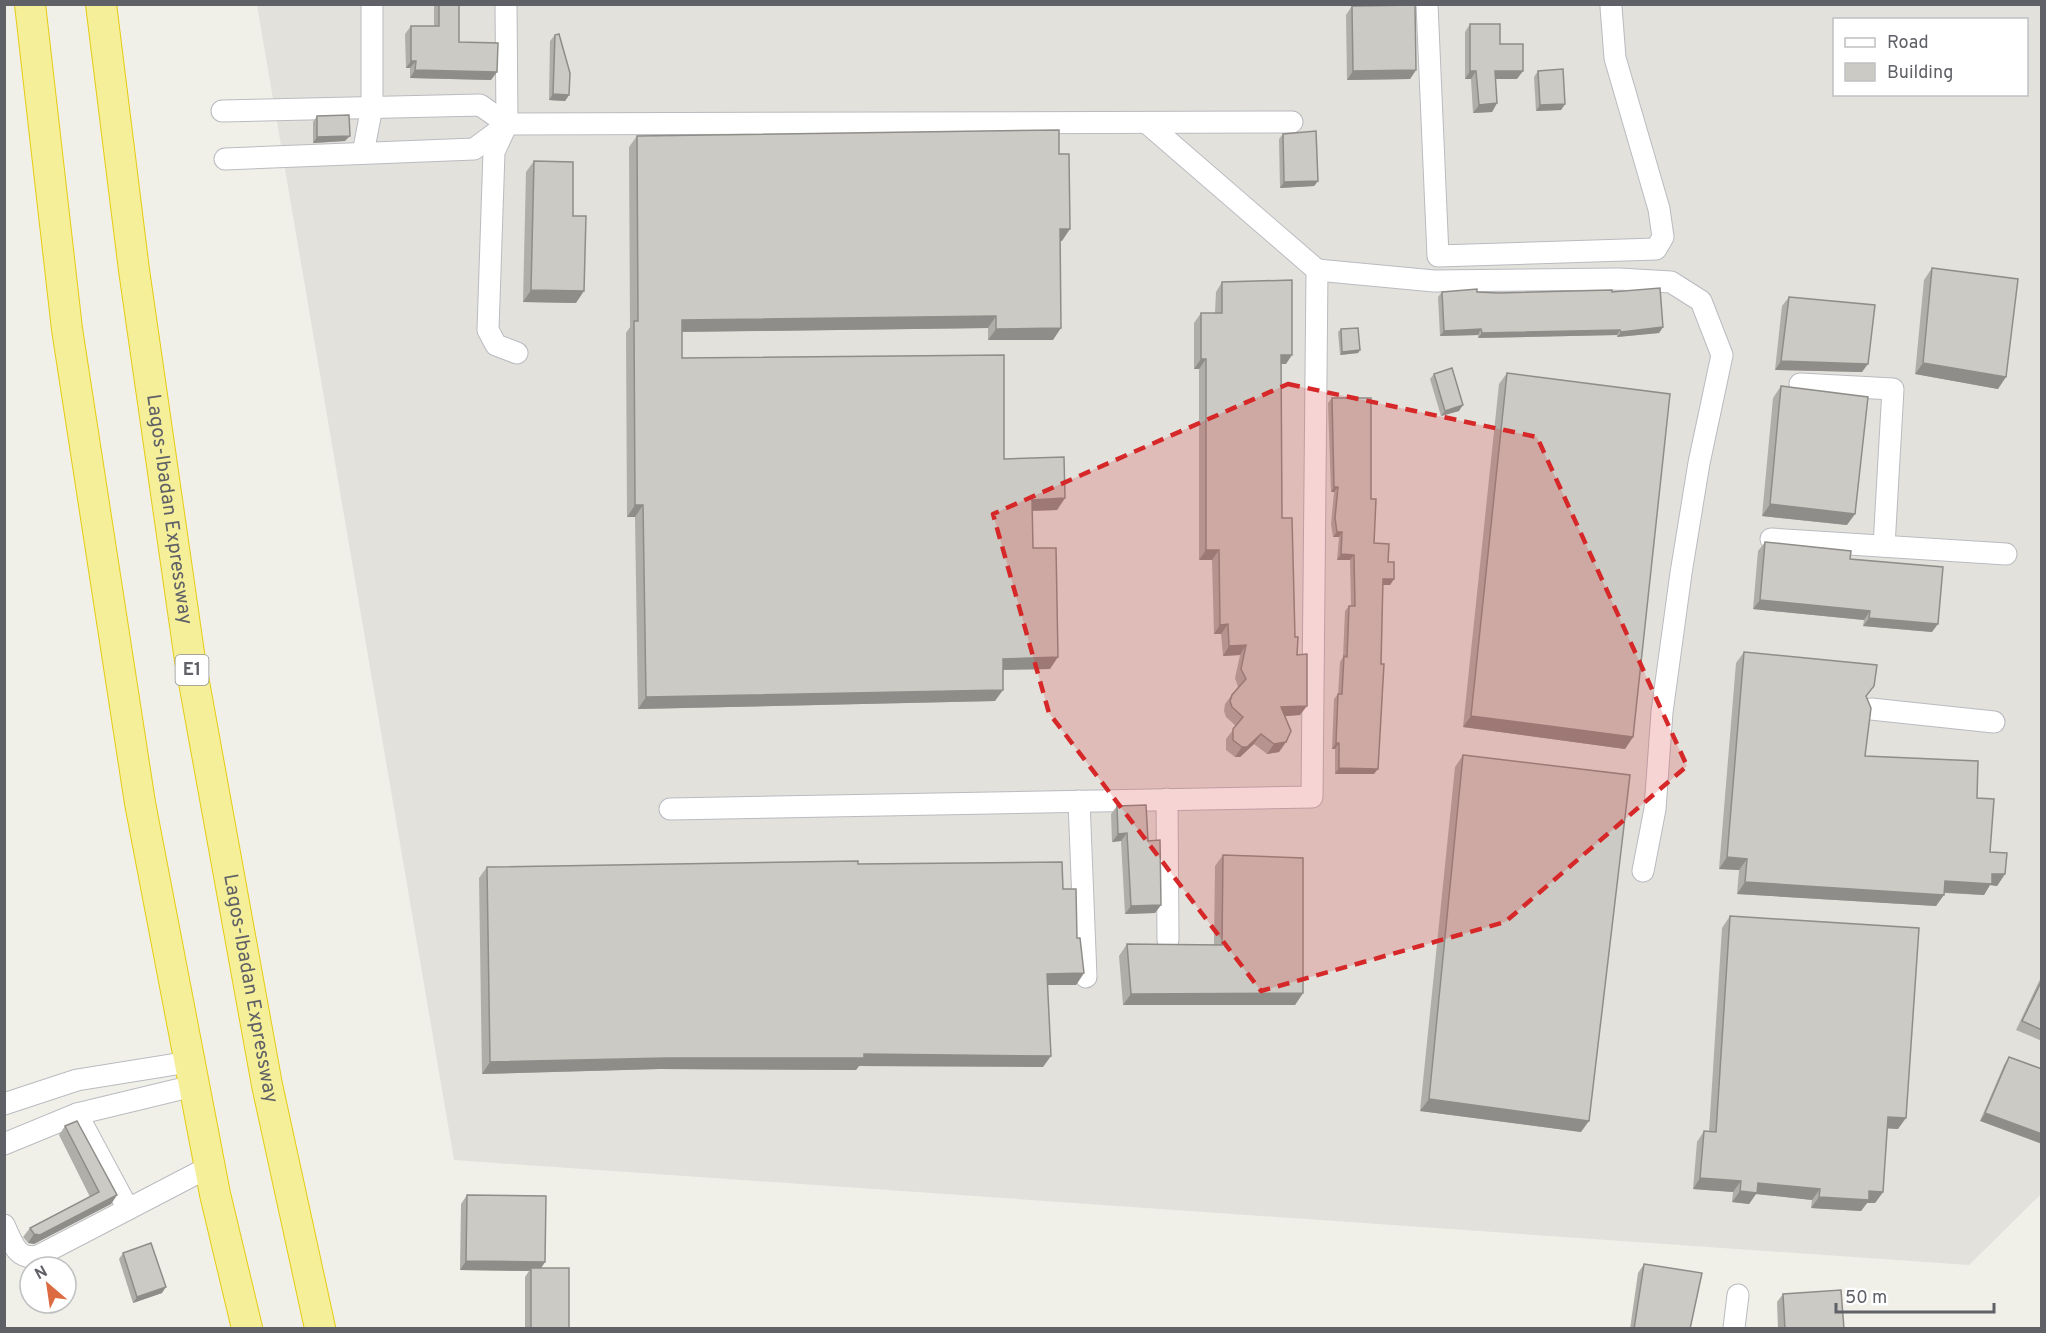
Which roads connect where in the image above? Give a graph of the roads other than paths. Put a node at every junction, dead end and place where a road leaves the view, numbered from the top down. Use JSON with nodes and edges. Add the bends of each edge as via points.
{"nodes":[{"id":1,"x":30,"y":4,"type":"edge"},
{"id":2,"x":101,"y":4,"type":"edge"},
{"id":3,"x":372,"y":4,"type":"edge"},
{"id":4,"x":506,"y":4,"type":"edge"},
{"id":5,"x":1427,"y":4,"type":"edge"},
{"id":6,"x":1611,"y":7,"type":"dead end"},
{"id":7,"x":372,"y":107,"type":"junction"},
{"id":8,"x":222,"y":111,"type":"dead end"},
{"id":9,"x":1292,"y":122,"type":"dead end"},
{"id":10,"x":1147,"y":123,"type":"junction"},
{"id":11,"x":507,"y":124,"type":"junction"},
{"id":12,"x":363,"y":153,"type":"junction"},
{"id":13,"x":225,"y":159,"type":"dead end"},
{"id":14,"x":1317,"y":270,"type":"junction"},
{"id":15,"x":517,"y":353,"type":"dead end"},
{"id":16,"x":1800,"y":384,"type":"dead end"},
{"id":17,"x":1772,"y":538,"type":"dead end"},
{"id":18,"x":1884,"y":546,"type":"junction"},
{"id":19,"x":2006,"y":554,"type":"dead end"},
{"id":20,"x":1871,"y":709,"type":"edge"},
{"id":21,"x":1994,"y":722,"type":"dead end"},
{"id":22,"x":1167,"y":799,"type":"junction"},
{"id":23,"x":1079,"y":801,"type":"junction"},
{"id":24,"x":670,"y":809,"type":"dead end"},
{"id":25,"x":1643,"y":871,"type":"dead end"},
{"id":26,"x":1168,"y":940,"type":"dead end"},
{"id":27,"x":1086,"y":977,"type":"edge"},
{"id":28,"x":191,"y":1074,"type":"junction"},
{"id":29,"x":4,"y":1104,"type":"edge"},
{"id":30,"x":77,"y":1114,"type":"junction"},
{"id":31,"x":4,"y":1144,"type":"edge"},
{"id":32,"x":209,"y":1167,"type":"junction"},
{"id":33,"x":128,"y":1209,"type":"junction"},
{"id":34,"x":4,"y":1225,"type":"edge"},
{"id":35,"x":1738,"y":1295,"type":"dead end"},
{"id":36,"x":247,"y":1329,"type":"edge"},
{"id":37,"x":320,"y":1329,"type":"edge"},
{"id":38,"x":1734,"y":1329,"type":"edge"}],
"edges":[{"from":1,"to":28,"type":"highway","via":[[67,329],[140,803]]},
{"from":2,"to":37,"type":"highway","name":"Lagos-Ibadan Expressway","number":"E1","via":[[134,270],[190,660],[267,1085]]},
{"from":3,"to":7,"type":"lane"},
{"from":4,"to":11,"type":"lane"},
{"from":5,"to":6,"type":"lane","via":[[1438,256],[1656,249],[1663,237],[1659,209],[1615,58]]},
{"from":7,"to":8,"type":"lane"},
{"from":7,"to":11,"type":"lane","via":[[480,105]]},
{"from":7,"to":12,"type":"lane"},
{"from":9,"to":10,"type":"lane"},
{"from":10,"to":11,"type":"lane"},
{"from":10,"to":14,"type":"lane"},
{"from":11,"to":12,"type":"lane","via":[[474,148]]},
{"from":11,"to":15,"type":"lane","via":[[494,152],[488,330],[496,345]]},
{"from":12,"to":13,"type":"lane"},
{"from":14,"to":22,"type":"lane","via":[[1312,796]]},
{"from":14,"to":25,"type":"lane","via":[[1434,281],[1671,282],[1701,301],[1722,355],[1681,573],[1662,712],[1655,809]]},
{"from":16,"to":18,"type":"lane","via":[[1893,389]]},
{"from":17,"to":18,"type":"lane"},
{"from":18,"to":19,"type":"lane"},
{"from":20,"to":21,"type":"lane"},
{"from":22,"to":23,"type":"lane"},
{"from":22,"to":26,"type":"lane"},
{"from":23,"to":24,"type":"lane"},
{"from":23,"to":27,"type":"lane"},
{"from":28,"to":29,"type":"lane","via":[[77,1080]]},
{"from":28,"to":30,"type":"lane"},
{"from":28,"to":32,"type":"highway"},
{"from":30,"to":31,"type":"lane"},
{"from":30,"to":33,"type":"lane"},
{"from":32,"to":33,"type":"lane"},
{"from":32,"to":36,"type":"highway"},
{"from":33,"to":34,"type":"lane","via":[[32,1258],[16,1250]]},
{"from":35,"to":38,"type":"lane"}]}
